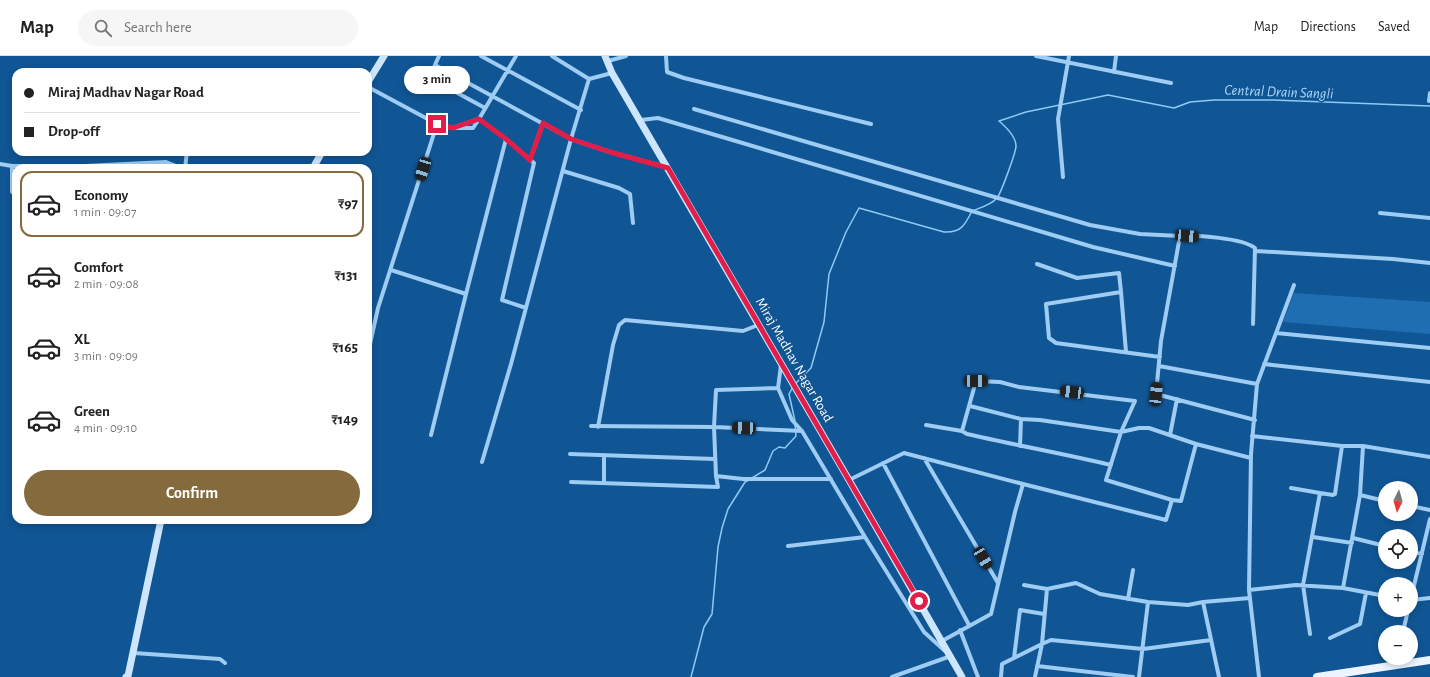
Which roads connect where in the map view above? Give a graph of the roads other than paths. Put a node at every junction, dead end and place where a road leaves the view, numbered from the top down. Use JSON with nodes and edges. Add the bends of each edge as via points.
{"nodes":[{"id":1,"x":384,"y":56,"type":"edge"},
{"id":2,"x":439,"y":56,"type":"edge"},
{"id":3,"x":481,"y":56,"type":"edge"},
{"id":4,"x":516,"y":56,"type":"edge"},
{"id":5,"x":552,"y":56,"type":"edge"},
{"id":6,"x":626,"y":56,"type":"edge"},
{"id":7,"x":666,"y":56,"type":"edge"},
{"id":8,"x":1036,"y":56,"type":"edge"},
{"id":9,"x":1069,"y":56,"type":"edge"},
{"id":10,"x":1116,"y":56,"type":"edge"},
{"id":11,"x":606,"y":59,"type":"edge"},
{"id":12,"x":1068,"y":62,"type":"junction"},
{"id":13,"x":435,"y":65,"type":"junction"},
{"id":14,"x":508,"y":71,"type":"junction"},
{"id":15,"x":1114,"y":72,"type":"junction"},
{"id":16,"x":612,"y":73,"type":"junction"},
{"id":17,"x":372,"y":76,"type":"edge"},
{"id":18,"x":589,"y":79,"type":"junction"},
{"id":19,"x":1171,"y":83,"type":"dead end"},
{"id":20,"x":372,"y":89,"type":"edge"},
{"id":21,"x":1430,"y":93,"type":"edge"},
{"id":22,"x":493,"y":97,"type":"junction"},
{"id":23,"x":1429,"y":101,"type":"edge"},
{"id":24,"x":485,"y":108,"type":"junction"},
{"id":25,"x":694,"y":109,"type":"dead end"},
{"id":26,"x":581,"y":110,"type":"junction"},
{"id":27,"x":479,"y":119,"type":"junction"},
{"id":28,"x":641,"y":120,"type":"junction"},
{"id":29,"x":543,"y":123,"type":"junction"},
{"id":30,"x":437,"y":124,"type":"junction"},
{"id":31,"x":871,"y":124,"type":"dead end"},
{"id":32,"x":453,"y":128,"type":"junction"},
{"id":33,"x":506,"y":139,"type":"junction"},
{"id":34,"x":571,"y":139,"type":"junction"},
{"id":35,"x":530,"y":160,"type":"junction"},
{"id":36,"x":0,"y":164,"type":"edge"},
{"id":37,"x":144,"y":164,"type":"edge"},
{"id":38,"x":169,"y":164,"type":"edge"},
{"id":39,"x":12,"y":166,"type":"joint"},
{"id":40,"x":668,"y":168,"type":"junction"},
{"id":41,"x":563,"y":171,"type":"junction"},
{"id":42,"x":1063,"y":177,"type":"dead end"},
{"id":43,"x":12,"y":192,"type":"dead end"},
{"id":44,"x":1380,"y":213,"type":"dead end"},
{"id":45,"x":1430,"y":218,"type":"edge"},
{"id":46,"x":633,"y":223,"type":"dead end"},
{"id":47,"x":1180,"y":236,"type":"junction"},
{"id":48,"x":1256,"y":251,"type":"junction"},
{"id":49,"x":1430,"y":263,"type":"edge"},
{"id":50,"x":1037,"y":264,"type":"dead end"},
{"id":51,"x":1175,"y":266,"type":"junction"},
{"id":52,"x":391,"y":270,"type":"junction"},
{"id":53,"x":1294,"y":285,"type":"dead end"},
{"id":54,"x":1121,"y":292,"type":"junction"},
{"id":55,"x":466,"y":294,"type":"junction"},
{"id":56,"x":526,"y":308,"type":"junction"},
{"id":57,"x":1253,"y":324,"type":"dead end"},
{"id":58,"x":758,"y":325,"type":"junction"},
{"id":59,"x":1276,"y":333,"type":"junction"},
{"id":60,"x":372,"y":335,"type":"edge"},
{"id":61,"x":1430,"y":348,"type":"edge"},
{"id":62,"x":1126,"y":352,"type":"junction"},
{"id":63,"x":1160,"y":357,"type":"junction"},
{"id":64,"x":781,"y":364,"type":"junction"},
{"id":65,"x":1264,"y":364,"type":"junction"},
{"id":66,"x":1159,"y":366,"type":"junction"},
{"id":67,"x":1430,"y":382,"type":"edge"},
{"id":68,"x":1257,"y":384,"type":"junction"},
{"id":69,"x":778,"y":388,"type":"junction"},
{"id":70,"x":1177,"y":399,"type":"junction"},
{"id":71,"x":970,"y":406,"type":"junction"},
{"id":72,"x":1022,"y":419,"type":"junction"},
{"id":73,"x":1255,"y":420,"type":"junction"},
{"id":74,"x":926,"y":425,"type":"dead end"},
{"id":75,"x":591,"y":426,"type":"dead end"},
{"id":76,"x":598,"y":426,"type":"junction"},
{"id":77,"x":714,"y":427,"type":"junction"},
{"id":78,"x":802,"y":431,"type":"junction"},
{"id":79,"x":962,"y":432,"type":"junction"},
{"id":80,"x":1121,"y":432,"type":"junction"},
{"id":81,"x":431,"y":435,"type":"dead end"},
{"id":82,"x":1170,"y":435,"type":"junction"},
{"id":83,"x":1252,"y":436,"type":"junction"},
{"id":84,"x":1196,"y":444,"type":"junction"},
{"id":85,"x":1020,"y":446,"type":"junction"},
{"id":86,"x":1342,"y":446,"type":"junction"},
{"id":87,"x":1363,"y":446,"type":"junction"},
{"id":88,"x":570,"y":454,"type":"dead end"},
{"id":89,"x":604,"y":455,"type":"junction"},
{"id":90,"x":1430,"y":457,"type":"edge"},
{"id":91,"x":923,"y":458,"type":"junction"},
{"id":92,"x":1251,"y":458,"type":"junction"},
{"id":93,"x":716,"y":459,"type":"junction"},
{"id":94,"x":482,"y":462,"type":"dead end"},
{"id":95,"x":883,"y":463,"type":"junction"},
{"id":96,"x":1111,"y":465,"type":"junction"},
{"id":97,"x":716,"y":476,"type":"junction"},
{"id":98,"x":831,"y":479,"type":"junction"},
{"id":99,"x":850,"y":480,"type":"junction"},
{"id":100,"x":571,"y":482,"type":"dead end"},
{"id":101,"x":604,"y":483,"type":"junction"},
{"id":102,"x":1023,"y":484,"type":"junction"},
{"id":103,"x":1291,"y":488,"type":"dead end"},
{"id":104,"x":1320,"y":493,"type":"junction"},
{"id":105,"x":1360,"y":495,"type":"junction"},
{"id":106,"x":1378,"y":499,"type":"edge"},
{"id":107,"x":1172,"y":500,"type":"junction"},
{"id":108,"x":1418,"y":507,"type":"edge"},
{"id":109,"x":1430,"y":510,"type":"edge"},
{"id":110,"x":1430,"y":519,"type":"edge"},
{"id":111,"x":159,"y":524,"type":"edge"},
{"id":112,"x":865,"y":537,"type":"junction"},
{"id":113,"x":1313,"y":537,"type":"junction"},
{"id":114,"x":1353,"y":538,"type":"junction"},
{"id":115,"x":1352,"y":543,"type":"junction"},
{"id":116,"x":1424,"y":543,"type":"junction"},
{"id":117,"x":1378,"y":544,"type":"edge"},
{"id":118,"x":1430,"y":544,"type":"edge"},
{"id":119,"x":788,"y":546,"type":"dead end"},
{"id":120,"x":1418,"y":553,"type":"edge"},
{"id":121,"x":1422,"y":554,"type":"junction"},
{"id":122,"x":1133,"y":570,"type":"dead end"},
{"id":123,"x":1416,"y":577,"type":"edge"},
{"id":124,"x":998,"y":583,"type":"junction"},
{"id":125,"x":1024,"y":585,"type":"dead end"},
{"id":126,"x":1303,"y":585,"type":"junction"},
{"id":127,"x":1047,"y":588,"type":"junction"},
{"id":128,"x":1343,"y":588,"type":"junction"},
{"id":129,"x":1249,"y":590,"type":"junction"},
{"id":130,"x":1366,"y":593,"type":"junction"},
{"id":131,"x":1378,"y":595,"type":"edge"},
{"id":132,"x":1250,"y":598,"type":"junction"},
{"id":133,"x":1430,"y":598,"type":"edge"},
{"id":134,"x":1128,"y":599,"type":"junction"},
{"id":135,"x":1418,"y":599,"type":"edge"},
{"id":136,"x":1148,"y":602,"type":"junction"},
{"id":137,"x":1203,"y":602,"type":"junction"},
{"id":138,"x":1044,"y":614,"type":"junction"},
{"id":139,"x":969,"y":625,"type":"junction"},
{"id":140,"x":960,"y":630,"type":"junction"},
{"id":141,"x":1310,"y":634,"type":"dead end"},
{"id":142,"x":1330,"y":638,"type":"dead end"},
{"id":143,"x":1211,"y":640,"type":"junction"},
{"id":144,"x":942,"y":641,"type":"junction"},
{"id":145,"x":1042,"y":644,"type":"junction"},
{"id":146,"x":1143,"y":649,"type":"junction"},
{"id":147,"x":134,"y":653,"type":"junction"},
{"id":148,"x":951,"y":656,"type":"junction"},
{"id":149,"x":1014,"y":658,"type":"junction"},
{"id":150,"x":1430,"y":660,"type":"edge"},
{"id":151,"x":1418,"y":661,"type":"edge"},
{"id":152,"x":225,"y":663,"type":"dead end"},
{"id":153,"x":1380,"y":665,"type":"edge"},
{"id":154,"x":1037,"y":666,"type":"junction"},
{"id":155,"x":127,"y":677,"type":"edge"},
{"id":156,"x":892,"y":677,"type":"edge"},
{"id":157,"x":962,"y":677,"type":"edge"},
{"id":158,"x":978,"y":677,"type":"edge"},
{"id":159,"x":1001,"y":677,"type":"edge"},
{"id":160,"x":1035,"y":677,"type":"edge"},
{"id":161,"x":1133,"y":677,"type":"edge"},
{"id":162,"x":1139,"y":677,"type":"edge"},
{"id":163,"x":1219,"y":677,"type":"edge"},
{"id":164,"x":1258,"y":677,"type":"edge"},
{"id":165,"x":1317,"y":677,"type":"edge"}],
"edges":[{"from":1,"to":17,"type":"street"},
{"from":2,"to":13,"type":"street"},
{"from":3,"to":14,"type":"street"},
{"from":4,"to":14,"type":"street"},
{"from":5,"to":18,"type":"street"},
{"from":6,"to":11,"type":"street"},
{"from":7,"to":31,"type":"street","via":[[667,72],[684,78]]},
{"from":8,"to":12,"type":"street"},
{"from":9,"to":12,"type":"street"},
{"from":10,"to":15,"type":"street"},
{"from":11,"to":16,"type":"street","name":"Miraj Madhav Nagar Road"},
{"from":12,"to":15,"type":"street"},
{"from":12,"to":42,"type":"street","via":[[1058,119]]},
{"from":13,"to":22,"type":"street"},
{"from":13,"to":24,"type":"street","via":[[430,78]]},
{"from":14,"to":22,"type":"street"},
{"from":14,"to":26,"type":"street"},
{"from":15,"to":19,"type":"street"},
{"from":16,"to":18,"type":"street"},
{"from":16,"to":28,"type":"street","name":"Miraj Madhav Nagar Road"},
{"from":18,"to":26,"type":"street"},
{"from":20,"to":30,"type":"street"},
{"from":21,"to":23,"type":"street"},
{"from":22,"to":24,"type":"street"},
{"from":22,"to":29,"type":"street"},
{"from":24,"to":27,"type":"street"},
{"from":25,"to":47,"type":"street","via":[[1090,225],[1140,234]]},
{"from":26,"to":34,"type":"street"},
{"from":27,"to":32,"type":"street"},
{"from":27,"to":32,"type":"street","via":[[473,128]]},
{"from":27,"to":33,"type":"street"},
{"from":28,"to":40,"type":"street","name":"Miraj Madhav Nagar Road"},
{"from":28,"to":51,"type":"street","via":[[658,118],[1094,247]]},
{"from":29,"to":34,"type":"street"},
{"from":29,"to":35,"type":"street"},
{"from":30,"to":32,"type":"street"},
{"from":30,"to":52,"type":"street"},
{"from":33,"to":35,"type":"street"},
{"from":33,"to":55,"type":"street"},
{"from":34,"to":40,"type":"street"},
{"from":34,"to":41,"type":"street"},
{"from":35,"to":56,"type":"street","via":[[534,163],[502,300]]},
{"from":36,"to":39,"type":"street"},
{"from":37,"to":38,"type":"street"},
{"from":39,"to":43,"type":"street"},
{"from":40,"to":58,"type":"street","name":"Miraj Madhav Nagar Road"},
{"from":41,"to":46,"type":"street","via":[[619,188],[630,194]]},
{"from":41,"to":56,"type":"street"},
{"from":44,"to":45,"type":"street"},
{"from":47,"to":48,"type":"street","via":[[1249,243]]},
{"from":47,"to":51,"type":"street"},
{"from":48,"to":49,"type":"street","via":[[1393,258]]},
{"from":48,"to":57,"type":"street"},
{"from":50,"to":54,"type":"street","via":[[1077,278],[1119,273]]},
{"from":51,"to":63,"type":"street"},
{"from":52,"to":55,"type":"street"},
{"from":52,"to":60,"type":"street"},
{"from":53,"to":59,"type":"street"},
{"from":54,"to":62,"type":"street"},
{"from":54,"to":62,"type":"street","via":[[1046,304],[1050,338],[1056,343]]},
{"from":55,"to":81,"type":"street"},
{"from":56,"to":94,"type":"street"},
{"from":58,"to":64,"type":"street","name":"Miraj Madhav Nagar Road"},
{"from":58,"to":76,"type":"street","via":[[743,331],[625,320],[619,325],[613,345]]},
{"from":59,"to":61,"type":"street"},
{"from":59,"to":65,"type":"street"},
{"from":62,"to":63,"type":"street"},
{"from":63,"to":66,"type":"street"},
{"from":64,"to":69,"type":"street"},
{"from":64,"to":99,"type":"street","name":"Miraj Madhav Nagar Road"},
{"from":65,"to":67,"type":"street"},
{"from":65,"to":68,"type":"street"},
{"from":66,"to":68,"type":"street"},
{"from":66,"to":70,"type":"street","via":[[1156,394]]},
{"from":68,"to":73,"type":"street"},
{"from":69,"to":77,"type":"street","via":[[716,390]]},
{"from":69,"to":78,"type":"street","via":[[792,420]]},
{"from":70,"to":73,"type":"street"},
{"from":70,"to":82,"type":"street"},
{"from":71,"to":72,"type":"street"},
{"from":71,"to":79,"type":"street"},
{"from":71,"to":80,"type":"street","via":[[976,381],[1000,382],[1135,401]]},
{"from":72,"to":80,"type":"street"},
{"from":72,"to":85,"type":"street"},
{"from":73,"to":83,"type":"street"},
{"from":74,"to":79,"type":"street"},
{"from":75,"to":76,"type":"street"},
{"from":76,"to":77,"type":"street"},
{"from":77,"to":78,"type":"street"},
{"from":77,"to":93,"type":"street"},
{"from":78,"to":98,"type":"street"},
{"from":79,"to":85,"type":"street"},
{"from":80,"to":82,"type":"street","via":[[1150,428]]},
{"from":80,"to":96,"type":"street"},
{"from":82,"to":84,"type":"street"},
{"from":83,"to":86,"type":"street"},
{"from":83,"to":92,"type":"street"},
{"from":84,"to":92,"type":"street"},
{"from":84,"to":107,"type":"street","via":[[1181,501]]},
{"from":85,"to":96,"type":"street"},
{"from":86,"to":87,"type":"street"},
{"from":86,"to":104,"type":"street","via":[[1335,494]]},
{"from":87,"to":90,"type":"street"},
{"from":87,"to":105,"type":"street"},
{"from":88,"to":89,"type":"street"},
{"from":89,"to":93,"type":"street"},
{"from":89,"to":101,"type":"street"},
{"from":91,"to":95,"type":"street","via":[[904,452]]},
{"from":91,"to":102,"type":"street"},
{"from":91,"to":124,"type":"street"},
{"from":92,"to":129,"type":"street"},
{"from":93,"to":97,"type":"street"},
{"from":95,"to":99,"type":"street"},
{"from":95,"to":139,"type":"street"},
{"from":96,"to":107,"type":"street","via":[[1106,480]]},
{"from":97,"to":98,"type":"street","via":[[743,479]]},
{"from":97,"to":101,"type":"street","via":[[718,487]]},
{"from":98,"to":112,"type":"street"},
{"from":99,"to":144,"type":"street","name":"Miraj Madhav Nagar Road"},
{"from":100,"to":101,"type":"street"},
{"from":102,"to":107,"type":"street","via":[[1166,520]]},
{"from":102,"to":124,"type":"street"},
{"from":103,"to":104,"type":"street"},
{"from":104,"to":113,"type":"street"},
{"from":105,"to":106,"type":"street"},
{"from":105,"to":114,"type":"street"},
{"from":108,"to":109,"type":"street"},
{"from":110,"to":116,"type":"street"},
{"from":111,"to":147,"type":"street"},
{"from":112,"to":119,"type":"street"},
{"from":112,"to":148,"type":"street","via":[[924,632]]},
{"from":113,"to":115,"type":"street"},
{"from":113,"to":126,"type":"street"},
{"from":114,"to":115,"type":"street"},
{"from":114,"to":117,"type":"street"},
{"from":115,"to":128,"type":"street"},
{"from":116,"to":118,"type":"street"},
{"from":116,"to":121,"type":"street"},
{"from":120,"to":121,"type":"street"},
{"from":121,"to":123,"type":"street"},
{"from":122,"to":134,"type":"street"},
{"from":124,"to":139,"type":"street","via":[[991,614]]},
{"from":125,"to":127,"type":"street"},
{"from":126,"to":128,"type":"street"},
{"from":126,"to":129,"type":"street"},
{"from":126,"to":141,"type":"street"},
{"from":127,"to":134,"type":"street","via":[[1076,583],[1100,594]]},
{"from":127,"to":138,"type":"street"},
{"from":128,"to":130,"type":"street"},
{"from":129,"to":132,"type":"street"},
{"from":130,"to":131,"type":"street"},
{"from":130,"to":142,"type":"street","via":[[1360,624]]},
{"from":132,"to":137,"type":"street"},
{"from":132,"to":164,"type":"street"},
{"from":133,"to":135,"type":"street"},
{"from":134,"to":136,"type":"street"},
{"from":136,"to":137,"type":"street","via":[[1188,605]]},
{"from":136,"to":146,"type":"street"},
{"from":137,"to":143,"type":"street"},
{"from":138,"to":145,"type":"street"},
{"from":138,"to":149,"type":"street","via":[[1020,610]]},
{"from":139,"to":140,"type":"street"},
{"from":140,"to":144,"type":"street"},
{"from":140,"to":158,"type":"street"},
{"from":143,"to":146,"type":"street"},
{"from":143,"to":163,"type":"street"},
{"from":144,"to":148,"type":"street","name":"Miraj Madhav Nagar Road"},
{"from":145,"to":146,"type":"street","via":[[1051,640]]},
{"from":145,"to":149,"type":"street"},
{"from":145,"to":154,"type":"street"},
{"from":146,"to":162,"type":"street"},
{"from":147,"to":152,"type":"street","via":[[220,659]]},
{"from":147,"to":155,"type":"street"},
{"from":148,"to":156,"type":"street"},
{"from":148,"to":157,"type":"street","name":"Miraj Madhav Nagar Road"},
{"from":149,"to":159,"type":"street","via":[[1002,664]]},
{"from":150,"to":151,"type":"main road"},
{"from":153,"to":165,"type":"main road"},
{"from":154,"to":160,"type":"street"},
{"from":154,"to":161,"type":"street"}]}
